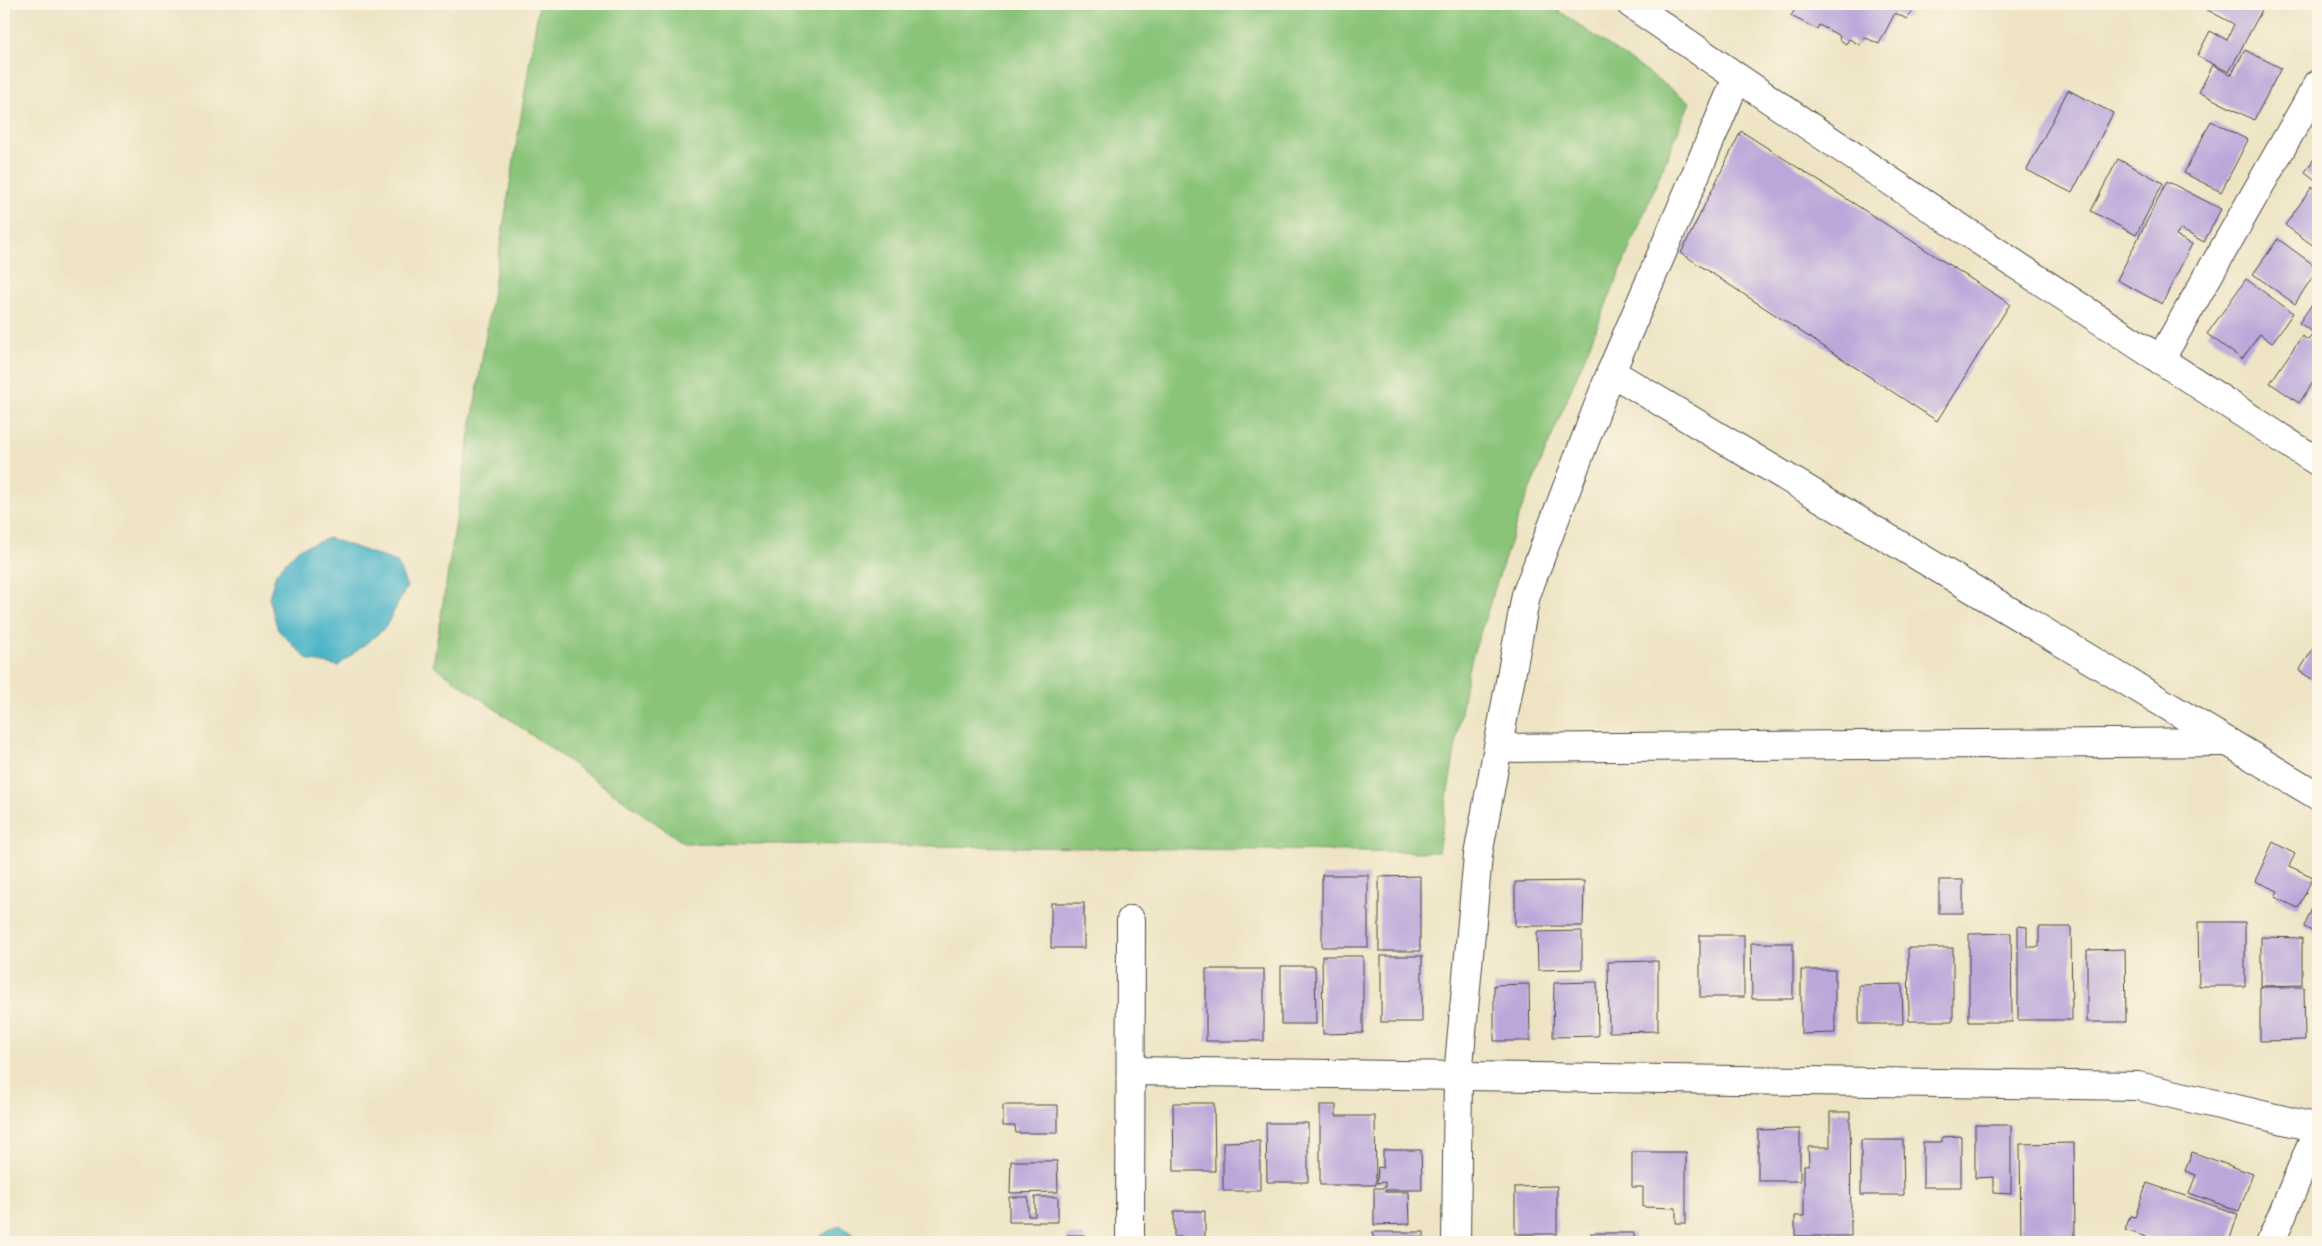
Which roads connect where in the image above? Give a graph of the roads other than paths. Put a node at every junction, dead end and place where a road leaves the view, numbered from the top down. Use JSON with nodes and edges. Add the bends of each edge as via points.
{"nodes":[{"id":1,"x":1631,"y":4,"type":"edge"},
{"id":2,"x":1737,"y":78,"type":"junction"},
{"id":3,"x":2318,"y":84,"type":"edge"},
{"id":4,"x":2160,"y":360,"type":"junction"},
{"id":5,"x":1611,"y":372,"type":"junction"},
{"id":6,"x":2318,"y":462,"type":"edge"},
{"id":7,"x":2227,"y":742,"type":"junction"},
{"id":8,"x":1498,"y":748,"type":"junction"},
{"id":9,"x":2318,"y":796,"type":"edge"},
{"id":10,"x":1131,"y":920,"type":"dead end"},
{"id":11,"x":1131,"y":1071,"type":"junction"},
{"id":12,"x":1458,"y":1076,"type":"junction"},
{"id":13,"x":2318,"y":1128,"type":"edge"},
{"id":14,"x":2313,"y":1157,"type":"edge"},
{"id":15,"x":1130,"y":1242,"type":"edge"},
{"id":16,"x":1456,"y":1242,"type":"edge"},
{"id":17,"x":2271,"y":1242,"type":"edge"}],
"edges":[{"from":1,"to":2,"type":"street"},
{"from":2,"to":4,"type":"street"},
{"from":2,"to":5,"type":"street"},
{"from":3,"to":4,"type":"street"},
{"from":4,"to":6,"type":"street"},
{"from":5,"to":7,"type":"street"},
{"from":5,"to":8,"type":"street","via":[[1526,594]]},
{"from":7,"to":8,"type":"street"},
{"from":7,"to":9,"type":"street"},
{"from":8,"to":12,"type":"street","via":[[1478,855]]},
{"from":10,"to":11,"type":"street"},
{"from":11,"to":12,"type":"street"},
{"from":11,"to":15,"type":"street"},
{"from":12,"to":13,"type":"street","via":[[2138,1086]]},
{"from":12,"to":16,"type":"street"},
{"from":13,"to":14,"type":"street"},
{"from":14,"to":17,"type":"street"}]}
